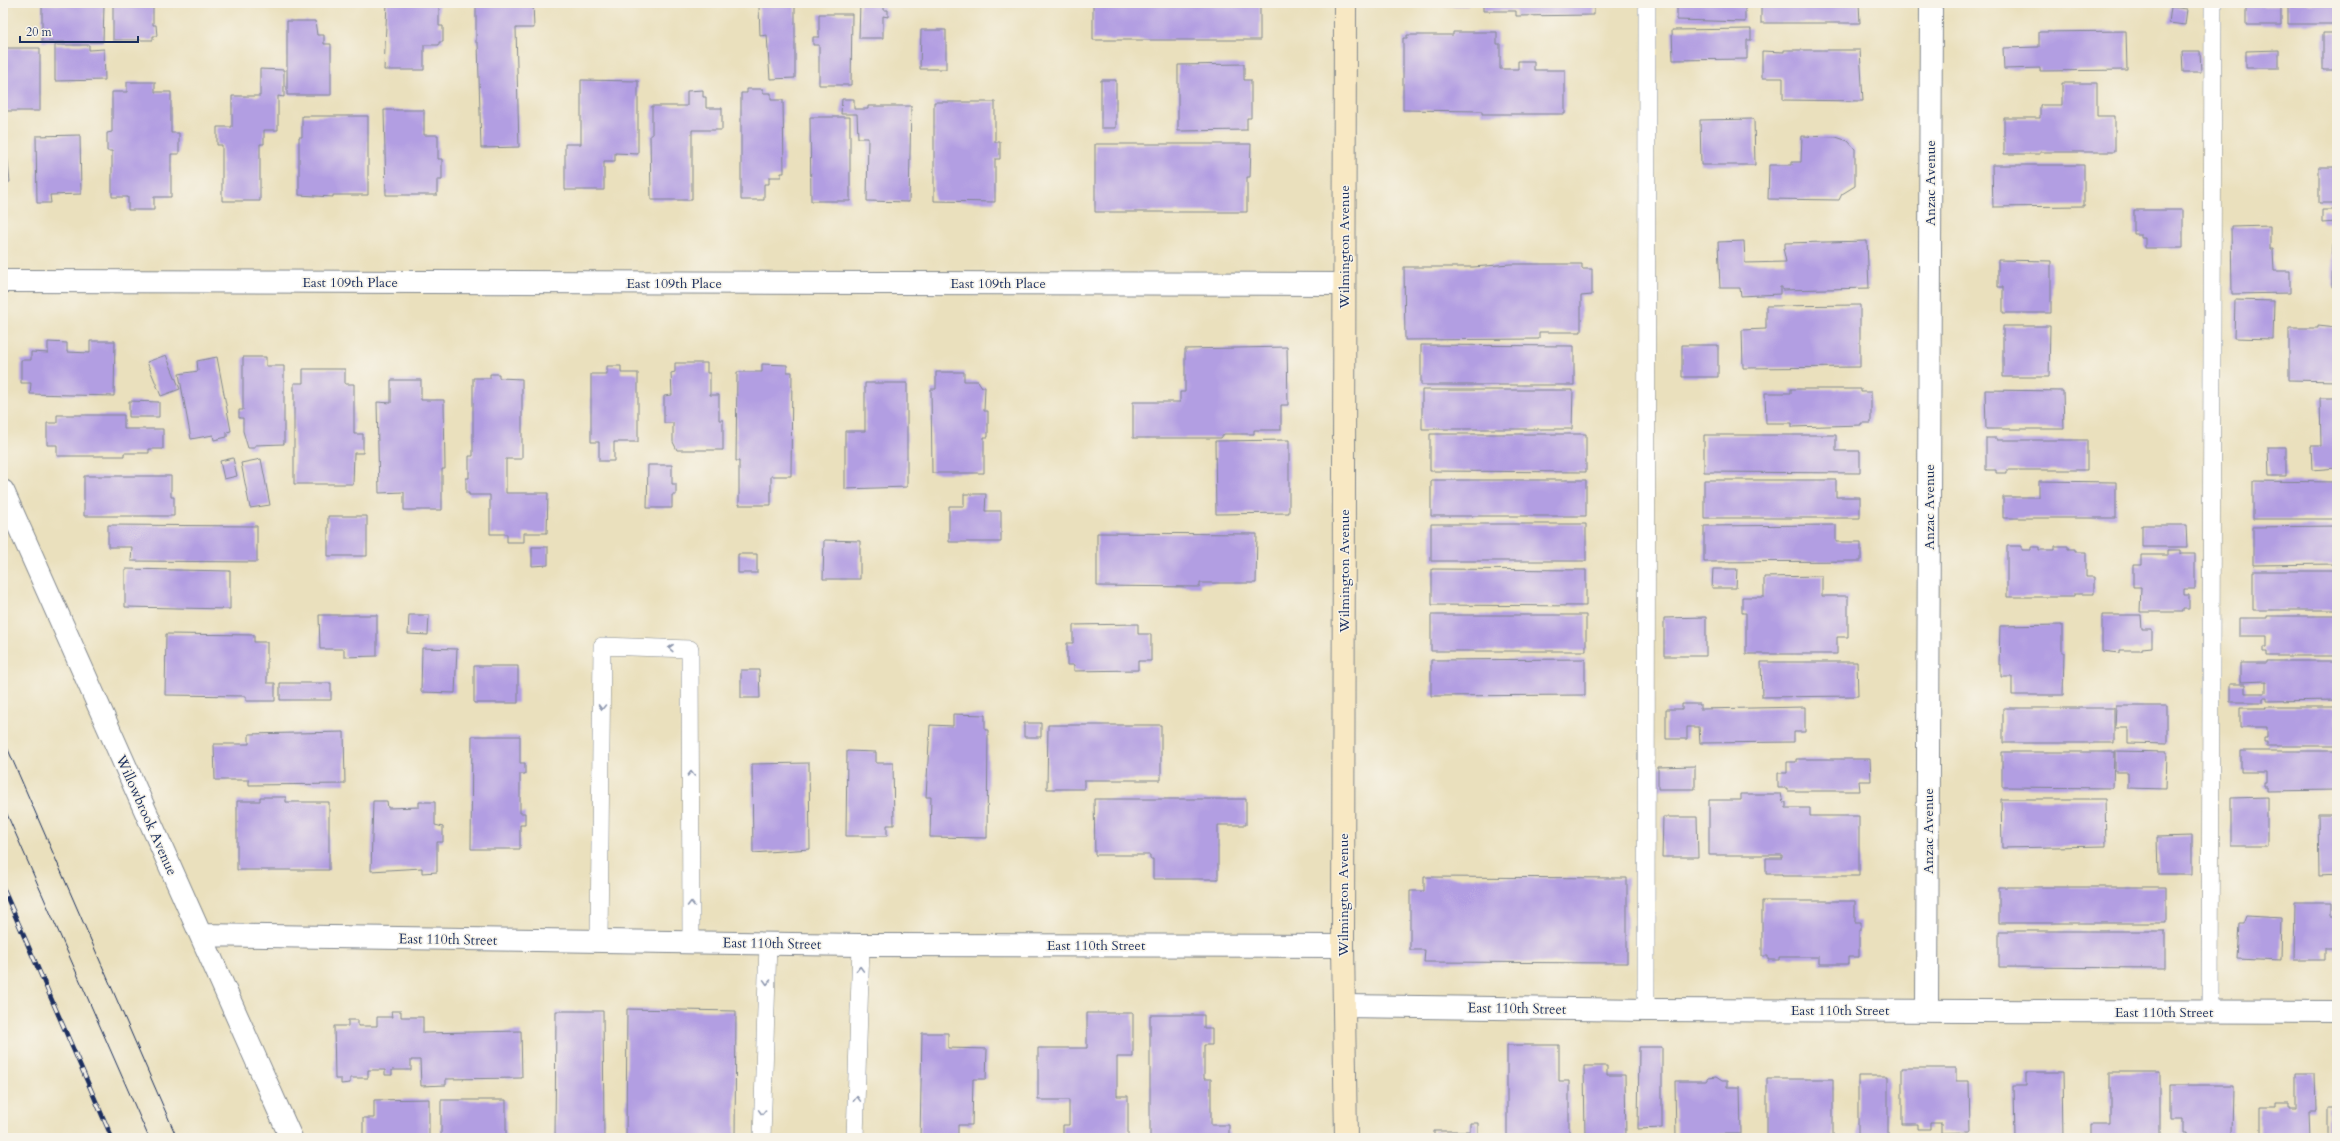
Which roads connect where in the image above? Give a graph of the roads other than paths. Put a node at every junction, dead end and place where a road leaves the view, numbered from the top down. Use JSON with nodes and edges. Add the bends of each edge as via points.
{"nodes":[{"id":1,"x":1345,"y":3,"type":"edge"},
{"id":2,"x":1647,"y":3,"type":"edge"},
{"id":3,"x":1931,"y":3,"type":"edge"},
{"id":4,"x":2214,"y":3,"type":"edge"},
{"id":5,"x":3,"y":281,"type":"edge"},
{"id":6,"x":1344,"y":284,"type":"junction"},
{"id":7,"x":3,"y":491,"type":"edge"},
{"id":8,"x":201,"y":935,"type":"junction"},
{"id":9,"x":599,"y":941,"type":"junction"},
{"id":10,"x":691,"y":943,"type":"junction"},
{"id":11,"x":768,"y":943,"type":"junction"},
{"id":12,"x":861,"y":944,"type":"junction"},
{"id":13,"x":1343,"y":946,"type":"junction"},
{"id":14,"x":1344,"y":1006,"type":"junction"},
{"id":15,"x":1646,"y":1010,"type":"junction"},
{"id":16,"x":1927,"y":1010,"type":"junction"},
{"id":17,"x":2210,"y":1012,"type":"junction"},
{"id":18,"x":2337,"y":1012,"type":"edge"},
{"id":19,"x":292,"y":1138,"type":"edge"},
{"id":20,"x":762,"y":1138,"type":"edge"},
{"id":21,"x":855,"y":1138,"type":"edge"},
{"id":22,"x":1346,"y":1138,"type":"edge"}],
"edges":[{"from":1,"to":6,"type":"main road","name":"Wilmington Avenue"},
{"from":2,"to":15,"type":"lane"},
{"from":3,"to":16,"type":"street","name":"Anzac Avenue"},
{"from":4,"to":17,"type":"lane"},
{"from":5,"to":6,"type":"street","name":"East 109th Place"},
{"from":6,"to":13,"type":"main road","name":"Wilmington Avenue"},
{"from":7,"to":8,"type":"street","name":"Willowbrook Avenue"},
{"from":8,"to":9,"type":"street","name":"East 110th Street"},
{"from":8,"to":19,"type":"street","name":"Willowbrook Avenue"},
{"from":9,"to":10,"type":"street","name":"East 110th Street"},
{"from":10,"to":9,"type":"lane","one_way":true,"via":[[690,649],[602,646]]},
{"from":10,"to":11,"type":"street","name":"East 110th Street"},
{"from":11,"to":12,"type":"street","name":"East 110th Street"},
{"from":11,"to":20,"type":"lane","one_way":true},
{"from":12,"to":13,"type":"street","name":"East 110th Street"},
{"from":21,"to":12,"type":"lane","one_way":true},
{"from":13,"to":14,"type":"main road","name":"Wilmington Avenue"},
{"from":14,"to":15,"type":"street","name":"East 110th Street"},
{"from":14,"to":22,"type":"main road","name":"Wilmington Avenue"},
{"from":15,"to":16,"type":"street","name":"East 110th Street"},
{"from":16,"to":17,"type":"street","name":"East 110th Street"},
{"from":17,"to":18,"type":"street","name":"East 110th Street"}]}
